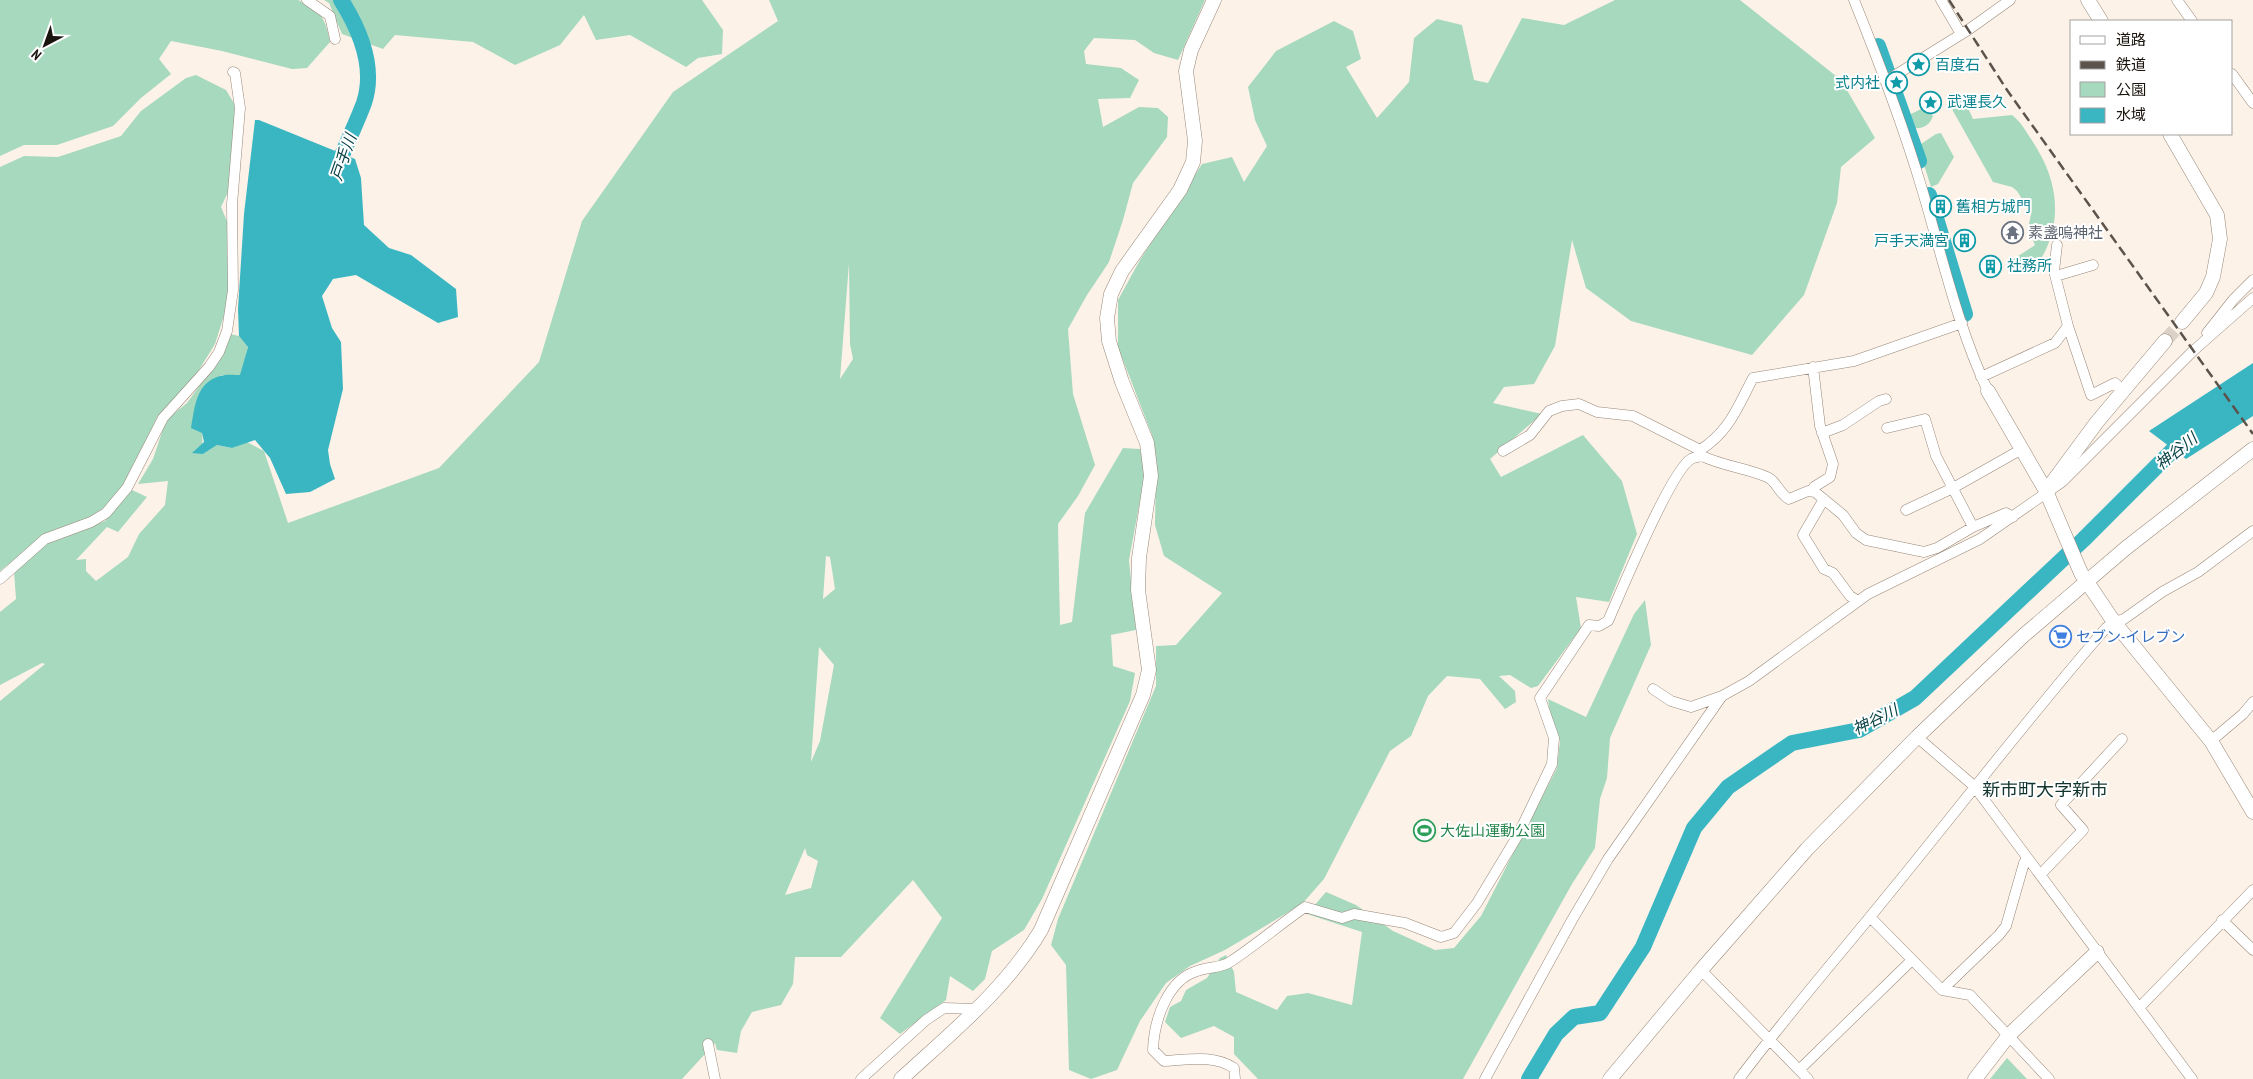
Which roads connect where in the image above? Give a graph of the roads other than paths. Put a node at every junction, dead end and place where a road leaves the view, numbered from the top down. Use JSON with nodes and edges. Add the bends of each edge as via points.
{"nodes":[{"id":1,"x":307,"y":0,"type":"edge"},
{"id":2,"x":1214,"y":0,"type":"edge"},
{"id":3,"x":1854,"y":0,"type":"edge"},
{"id":4,"x":1941,"y":0,"type":"edge"},
{"id":5,"x":2010,"y":0,"type":"edge"},
{"id":6,"x":2088,"y":0,"type":"edge"},
{"id":7,"x":2177,"y":0,"type":"edge"},
{"id":8,"x":2100,"y":20,"type":"edge"},
{"id":9,"x":2191,"y":20,"type":"edge"},
{"id":10,"x":1961,"y":34,"type":"junction"},
{"id":11,"x":335,"y":39,"type":"dead end"},
{"id":12,"x":232,"y":72,"type":"dead end"},
{"id":13,"x":2233,"y":75,"type":"edge"},
{"id":14,"x":1890,"y":79,"type":"junction"},
{"id":15,"x":2253,"y":103,"type":"edge"},
{"id":16,"x":2171,"y":135,"type":"edge"},
{"id":17,"x":2057,"y":245,"type":"dead end"},
{"id":18,"x":2093,"y":265,"type":"dead end"},
{"id":19,"x":2056,"y":276,"type":"junction"},
{"id":20,"x":2253,"y":280,"type":"edge"},
{"id":21,"x":2253,"y":298,"type":"edge"},
{"id":22,"x":2182,"y":322,"type":"tunnel mouth"},
{"id":23,"x":1962,"y":323,"type":"junction"},
{"id":24,"x":2068,"y":326,"type":"junction"},
{"id":25,"x":2207,"y":339,"type":"junction"},
{"id":26,"x":2165,"y":341,"type":"tunnel mouth"},
{"id":27,"x":1812,"y":367,"type":"junction"},
{"id":28,"x":1981,"y":377,"type":"junction"},
{"id":29,"x":1988,"y":391,"type":"joint"},
{"id":30,"x":2124,"y":391,"type":"junction"},
{"id":31,"x":1886,"y":400,"type":"dead end"},
{"id":32,"x":1887,"y":428,"type":"dead end"},
{"id":33,"x":1822,"y":433,"type":"junction"},
{"id":34,"x":2022,"y":449,"type":"junction"},
{"id":35,"x":2253,"y":449,"type":"edge"},
{"id":36,"x":1503,"y":451,"type":"dead end"},
{"id":37,"x":1701,"y":453,"type":"junction"},
{"id":38,"x":1953,"y":488,"type":"junction"},
{"id":39,"x":1812,"y":491,"type":"junction"},
{"id":40,"x":2046,"y":491,"type":"junction"},
{"id":41,"x":1824,"y":500,"type":"junction"},
{"id":42,"x":1906,"y":510,"type":"dead end"},
{"id":43,"x":2013,"y":517,"type":"junction"},
{"id":44,"x":1973,"y":528,"type":"junction"},
{"id":45,"x":2253,"y":532,"type":"edge"},
{"id":46,"x":2084,"y":577,"type":"junction"},
{"id":47,"x":0,"y":579,"type":"edge"},
{"id":48,"x":1858,"y":601,"type":"junction"},
{"id":49,"x":2114,"y":622,"type":"junction"},
{"id":50,"x":1654,"y":689,"type":"dead end"},
{"id":51,"x":1722,"y":696,"type":"junction"},
{"id":52,"x":2253,"y":702,"type":"edge"},
{"id":53,"x":1916,"y":736,"type":"junction"},
{"id":54,"x":2122,"y":739,"type":"dead end"},
{"id":55,"x":2212,"y":741,"type":"junction"},
{"id":56,"x":1974,"y":786,"type":"junction"},
{"id":57,"x":2253,"y":812,"type":"edge"},
{"id":58,"x":2027,"y":858,"type":"junction"},
{"id":59,"x":2040,"y":875,"type":"junction"},
{"id":60,"x":2253,"y":890,"type":"edge"},
{"id":61,"x":1870,"y":917,"type":"junction"},
{"id":62,"x":2222,"y":920,"type":"junction"},
{"id":63,"x":2253,"y":950,"type":"edge"},
{"id":64,"x":2097,"y":952,"type":"junction"},
{"id":65,"x":1912,"y":960,"type":"junction"},
{"id":66,"x":1701,"y":970,"type":"junction"},
{"id":67,"x":1942,"y":990,"type":"junction"},
{"id":68,"x":2139,"y":1008,"type":"junction"},
{"id":69,"x":976,"y":1009,"type":"junction"},
{"id":70,"x":2009,"y":1036,"type":"junction"},
{"id":71,"x":1769,"y":1039,"type":"junction"},
{"id":72,"x":708,"y":1044,"type":"dead end"},
{"id":73,"x":1799,"y":1070,"type":"junction"},
{"id":74,"x":715,"y":1079,"type":"edge"},
{"id":75,"x":861,"y":1079,"type":"edge"},
{"id":76,"x":901,"y":1079,"type":"edge"},
{"id":77,"x":1235,"y":1079,"type":"edge"},
{"id":78,"x":1485,"y":1079,"type":"edge"},
{"id":79,"x":1610,"y":1079,"type":"edge"},
{"id":80,"x":1739,"y":1079,"type":"edge"},
{"id":81,"x":1808,"y":1079,"type":"edge"},
{"id":82,"x":1975,"y":1079,"type":"edge"},
{"id":83,"x":2049,"y":1079,"type":"edge"},
{"id":84,"x":2192,"y":1079,"type":"edge"}],
"edges":[{"from":1,"to":11,"type":"street","via":[[330,16]]},
{"from":2,"to":69,"type":"street","via":[[1191,50],[1186,71],[1195,141],[1193,162],[1180,190],[1122,271],[1112,294],[1107,318],[1109,341],[1122,382],[1147,443],[1151,476],[1139,558],[1138,590],[1149,670],[1143,694],[1041,930],[1026,954]]},
{"from":3,"to":14,"type":"street"},
{"from":4,"to":10,"type":"street"},
{"from":5,"to":10,"type":"street"},
{"from":6,"to":8,"type":"street"},
{"from":7,"to":9,"type":"street"},
{"from":10,"to":14,"type":"street"},
{"from":12,"to":47,"type":"street","via":[[235,73],[240,108],[232,204],[233,290],[227,331],[219,352],[163,418],[127,488],[106,513],[45,539]]},
{"from":13,"to":15,"type":"street"},
{"from":14,"to":23,"type":"street"},
{"from":16,"to":22,"type":"street","via":[[2217,215],[2220,239],[2213,277],[2206,292]]},
{"from":17,"to":19,"type":"street"},
{"from":18,"to":19,"type":"street"},
{"from":19,"to":24,"type":"street"},
{"from":20,"to":25,"type":"street","via":[[2206,333]]},
{"from":21,"to":25,"type":"street"},
{"from":23,"to":27,"type":"street","via":[[1854,361]]},
{"from":23,"to":28,"type":"street"},
{"from":24,"to":28,"type":"street","via":[[2055,343]]},
{"from":24,"to":30,"type":"street","via":[[2091,395],[2115,383]]},
{"from":25,"to":40,"type":"street","via":[[2062,482]]},
{"from":26,"to":30,"type":"street"},
{"from":27,"to":33,"type":"street"},
{"from":27,"to":37,"type":"street","via":[[1753,378],[1726,428]]},
{"from":28,"to":29,"type":"street"},
{"from":29,"to":34,"type":"street"},
{"from":30,"to":40,"type":"street"},
{"from":31,"to":33,"type":"street","via":[[1879,401],[1843,426]]},
{"from":32,"to":38,"type":"street","via":[[1926,419],[1936,456]]},
{"from":33,"to":39,"type":"street","via":[[1834,464],[1830,477]]},
{"from":34,"to":38,"type":"street"},
{"from":34,"to":40,"type":"street"},
{"from":35,"to":46,"type":"street"},
{"from":36,"to":37,"type":"street","via":[[1530,435],[1549,411],[1579,404],[1597,412],[1633,416]]},
{"from":37,"to":39,"type":"street","via":[[1718,464],[1769,477],[1782,496],[1788,499]]},
{"from":37,"to":77,"type":"street","via":[[1679,472],[1608,621],[1599,626],[1589,625],[1540,698],[1554,738],[1552,764],[1518,835],[1477,904],[1454,933],[1441,937],[1405,922],[1354,914],[1342,918],[1305,907],[1228,964],[1184,975],[1170,992],[1160,1014],[1153,1050],[1164,1061],[1224,1061],[1234,1068]]},
{"from":38,"to":42,"type":"street"},
{"from":38,"to":44,"type":"street"},
{"from":39,"to":41,"type":"street"},
{"from":40,"to":43,"type":"street"},
{"from":40,"to":46,"type":"street"},
{"from":41,"to":44,"type":"street","via":[[1866,540],[1924,552]]},
{"from":41,"to":48,"type":"street","via":[[1802,535],[1824,569],[1833,573],[1850,596]]},
{"from":43,"to":44,"type":"street","via":[[2006,513]]},
{"from":43,"to":48,"type":"street","via":[[1980,539]]},
{"from":45,"to":49,"type":"street","via":[[2198,572],[2124,619]]},
{"from":46,"to":49,"type":"street"},
{"from":46,"to":53,"type":"street"},
{"from":48,"to":51,"type":"street","via":[[1749,681]]},
{"from":49,"to":55,"type":"street"},
{"from":49,"to":56,"type":"street"},
{"from":50,"to":51,"type":"street","via":[[1671,701],[1691,707]]},
{"from":51,"to":78,"type":"street","via":[[1608,859]]},
{"from":52,"to":55,"type":"street"},
{"from":53,"to":56,"type":"street"},
{"from":53,"to":66,"type":"street","via":[[1807,849]]},
{"from":54,"to":59,"type":"street","via":[[2061,805],[2082,830]]},
{"from":55,"to":57,"type":"street"},
{"from":56,"to":58,"type":"street"},
{"from":56,"to":61,"type":"street"},
{"from":58,"to":59,"type":"street"},
{"from":58,"to":67,"type":"street","via":[[2006,926]]},
{"from":59,"to":64,"type":"street"},
{"from":60,"to":62,"type":"street"},
{"from":61,"to":65,"type":"street"},
{"from":61,"to":71,"type":"street"},
{"from":62,"to":63,"type":"street"},
{"from":62,"to":68,"type":"street"},
{"from":64,"to":68,"type":"street"},
{"from":64,"to":70,"type":"street"},
{"from":65,"to":67,"type":"street"},
{"from":65,"to":73,"type":"street"},
{"from":66,"to":71,"type":"street"},
{"from":66,"to":79,"type":"street"},
{"from":67,"to":70,"type":"street","via":[[1970,995]]},
{"from":68,"to":84,"type":"street"},
{"from":69,"to":75,"type":"street","via":[[944,1008],[926,1020]]},
{"from":69,"to":76,"type":"street"},
{"from":70,"to":82,"type":"street"},
{"from":70,"to":83,"type":"street"},
{"from":71,"to":73,"type":"street"},
{"from":71,"to":80,"type":"street"},
{"from":72,"to":74,"type":"street"},
{"from":73,"to":81,"type":"street"}]}
